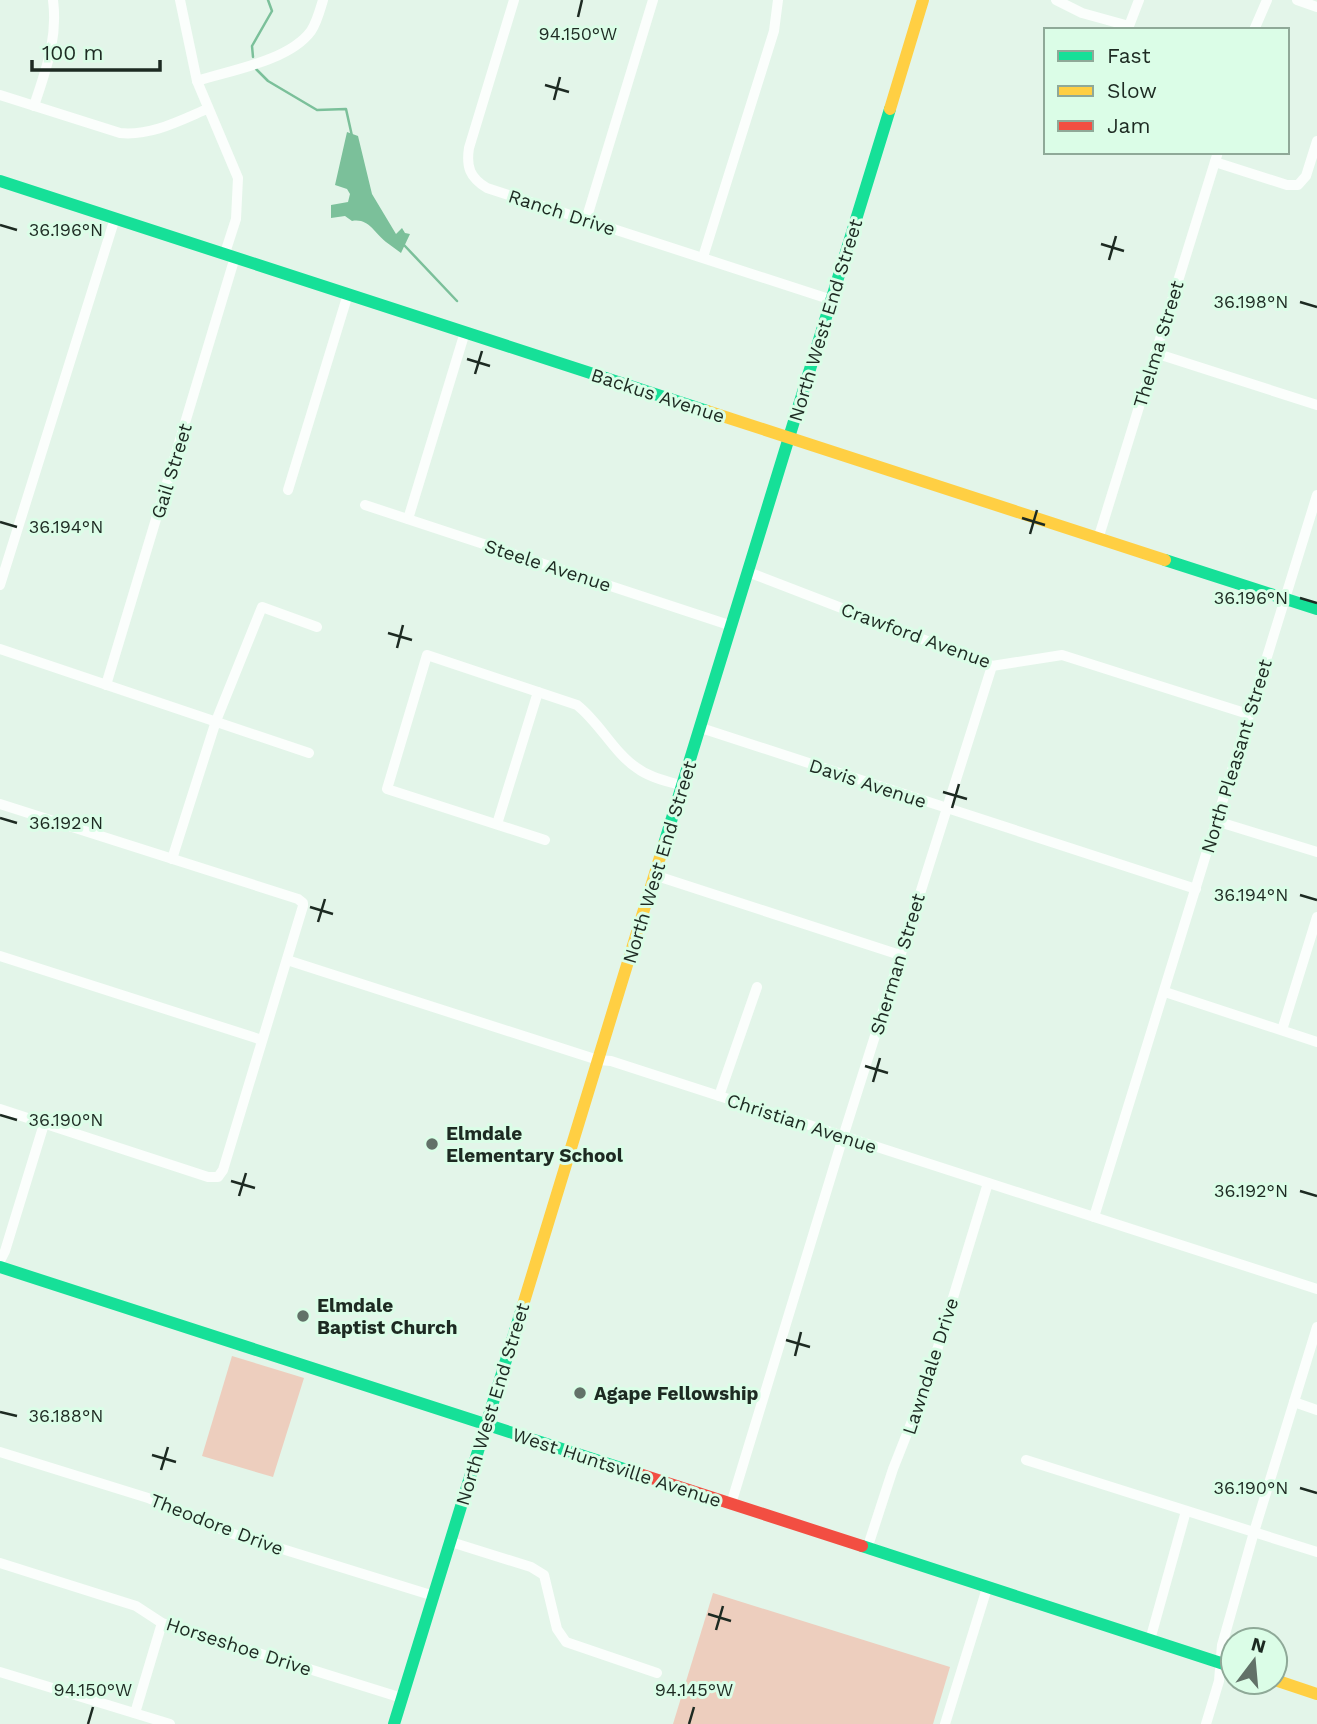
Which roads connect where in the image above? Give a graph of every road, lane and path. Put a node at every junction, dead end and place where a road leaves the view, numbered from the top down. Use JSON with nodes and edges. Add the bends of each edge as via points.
{"nodes":[{"id":1,"x":53,"y":0,"type":"edge"},
{"id":2,"x":180,"y":0,"type":"edge"},
{"id":3,"x":323,"y":0,"type":"edge"},
{"id":4,"x":514,"y":0,"type":"edge"},
{"id":5,"x":653,"y":0,"type":"edge"},
{"id":6,"x":778,"y":0,"type":"edge"},
{"id":7,"x":923,"y":0,"type":"edge"},
{"id":8,"x":1056,"y":0,"type":"edge"},
{"id":9,"x":1139,"y":0,"type":"edge"},
{"id":10,"x":1267,"y":0,"type":"edge"},
{"id":11,"x":1297,"y":0,"type":"edge"},
{"id":12,"x":1317,"y":6,"type":"edge"},
{"id":13,"x":1255,"y":28,"type":"edge"},
{"id":14,"x":197,"y":81,"type":"junction"},
{"id":15,"x":0,"y":94,"type":"edge"},
{"id":16,"x":34,"y":106,"type":"junction"},
{"id":17,"x":207,"y":109,"type":"junction"},
{"id":18,"x":1317,"y":141,"type":"edge"},
{"id":19,"x":1217,"y":157,"type":"edge"},
{"id":20,"x":0,"y":181,"type":"edge"},
{"id":21,"x":115,"y":218,"type":"junction"},
{"id":22,"x":586,"y":220,"type":"junction"},
{"id":23,"x":230,"y":255,"type":"junction"},
{"id":24,"x":703,"y":257,"type":"junction"},
{"id":25,"x":348,"y":294,"type":"junction"},
{"id":26,"x":832,"y":300,"type":"junction"},
{"id":27,"x":465,"y":332,"type":"junction"},
{"id":28,"x":1155,"y":353,"type":"junction"},
{"id":29,"x":1317,"y":405,"type":"edge"},
{"id":30,"x":789,"y":437,"type":"junction"},
{"id":31,"x":288,"y":490,"type":"dead end"},
{"id":32,"x":1317,"y":495,"type":"edge"},
{"id":33,"x":365,"y":505,"type":"dead end"},
{"id":34,"x":408,"y":519,"type":"junction"},
{"id":35,"x":1099,"y":536,"type":"junction"},
{"id":36,"x":748,"y":572,"type":"junction"},
{"id":37,"x":0,"y":585,"type":"edge"},
{"id":38,"x":1286,"y":598,"type":"junction"},
{"id":39,"x":1317,"y":609,"type":"edge"},
{"id":40,"x":317,"y":626,"type":"dead end"},
{"id":41,"x":732,"y":626,"type":"junction"},
{"id":42,"x":0,"y":649,"type":"edge"},
{"id":43,"x":992,"y":666,"type":"junction"},
{"id":44,"x":106,"y":685,"type":"junction"},
{"id":45,"x":538,"y":692,"type":"junction"},
{"id":46,"x":1248,"y":714,"type":"junction"},
{"id":47,"x":216,"y":722,"type":"junction"},
{"id":48,"x":701,"y":729,"type":"junction"},
{"id":49,"x":309,"y":752,"type":"dead end"},
{"id":50,"x":683,"y":786,"type":"junction"},
{"id":51,"x":0,"y":804,"type":"edge"},
{"id":52,"x":946,"y":809,"type":"junction"},
{"id":53,"x":1216,"y":821,"type":"junction"},
{"id":54,"x":497,"y":824,"type":"junction"},
{"id":55,"x":545,"y":840,"type":"dead end"},
{"id":56,"x":1317,"y":852,"type":"edge"},
{"id":57,"x":172,"y":859,"type":"junction"},
{"id":58,"x":654,"y":875,"type":"junction"},
{"id":59,"x":1196,"y":890,"type":"junction"},
{"id":60,"x":1317,"y":917,"type":"edge"},
{"id":61,"x":900,"y":955,"type":"junction"},
{"id":62,"x":0,"y":956,"type":"edge"},
{"id":63,"x":286,"y":960,"type":"junction"},
{"id":64,"x":757,"y":987,"type":"dead end"},
{"id":65,"x":1165,"y":992,"type":"junction"},
{"id":66,"x":1282,"y":1030,"type":"junction"},
{"id":67,"x":262,"y":1040,"type":"junction"},
{"id":68,"x":1317,"y":1042,"type":"edge"},
{"id":69,"x":598,"y":1060,"type":"junction"},
{"id":70,"x":719,"y":1096,"type":"junction"},
{"id":71,"x":0,"y":1109,"type":"edge"},
{"id":72,"x":44,"y":1124,"type":"junction"},
{"id":73,"x":843,"y":1137,"type":"junction"},
{"id":74,"x":988,"y":1182,"type":"junction"},
{"id":75,"x":1094,"y":1217,"type":"junction"},
{"id":76,"x":0,"y":1261,"type":"edge"},
{"id":77,"x":0,"y":1267,"type":"edge"},
{"id":78,"x":1317,"y":1289,"type":"edge"},
{"id":79,"x":1317,"y":1327,"type":"edge"},
{"id":80,"x":1294,"y":1402,"type":"junction"},
{"id":81,"x":1317,"y":1410,"type":"edge"},
{"id":82,"x":486,"y":1424,"type":"junction"},
{"id":83,"x":0,"y":1452,"type":"edge"},
{"id":84,"x":1026,"y":1460,"type":"dead end"},
{"id":85,"x":731,"y":1504,"type":"junction"},
{"id":86,"x":1186,"y":1511,"type":"junction"},
{"id":87,"x":1254,"y":1532,"type":"junction"},
{"id":88,"x":450,"y":1542,"type":"junction"},
{"id":89,"x":867,"y":1549,"type":"junction"},
{"id":90,"x":1317,"y":1552,"type":"edge"},
{"id":91,"x":0,"y":1563,"type":"edge"},
{"id":92,"x":987,"y":1588,"type":"junction"},
{"id":93,"x":434,"y":1596,"type":"junction"},
{"id":94,"x":162,"y":1623,"type":"junction"},
{"id":95,"x":1227,"y":1626,"type":"edge"},
{"id":96,"x":1150,"y":1640,"type":"junction"},
{"id":97,"x":1219,"y":1662,"type":"edge"},
{"id":98,"x":0,"y":1672,"type":"edge"},
{"id":99,"x":657,"y":1672,"type":"dead end"},
{"id":100,"x":1219,"y":1681,"type":"edge"},
{"id":101,"x":1289,"y":1685,"type":"edge"},
{"id":102,"x":1317,"y":1694,"type":"edge"},
{"id":103,"x":402,"y":1698,"type":"junction"},
{"id":104,"x":135,"y":1713,"type":"junction"},
{"id":105,"x":170,"y":1724,"type":"edge"},
{"id":106,"x":394,"y":1724,"type":"edge"},
{"id":107,"x":945,"y":1724,"type":"edge"},
{"id":108,"x":1206,"y":1724,"type":"edge"}],
"edges":[{"from":1,"to":16,"type":"street","via":[[54,42]]},
{"from":2,"to":14,"type":"street","name":"Gail Street"},
{"from":3,"to":14,"type":"street","via":[[313,28],[292,48]]},
{"from":4,"to":22,"type":"street","name":"Ranch Drive","via":[[469,148],[470,173],[487,188]]},
{"from":5,"to":22,"type":"street"},
{"from":6,"to":24,"type":"street","via":[[774,31]]},
{"from":7,"to":26,"type":"street","name":"North West End Street"},
{"from":8,"to":9,"type":"street","via":[[1082,13],[1129,26]]},
{"from":10,"to":13,"type":"street"},
{"from":11,"to":12,"type":"street"},
{"from":14,"to":17,"type":"street","name":"Gail Street"},
{"from":15,"to":16,"type":"street"},
{"from":16,"to":17,"type":"street","via":[[137,135]]},
{"from":17,"to":23,"type":"street","name":"Gail Street","via":[[238,178]]},
{"from":18,"to":19,"type":"street","via":[[1298,186]]},
{"from":19,"to":28,"type":"street","name":"Thelma Street"},
{"from":20,"to":21,"type":"street","name":"Backus Avenue"},
{"from":21,"to":23,"type":"street","name":"Backus Avenue"},
{"from":21,"to":37,"type":"street"},
{"from":22,"to":24,"type":"street","name":"Ranch Drive"},
{"from":23,"to":25,"type":"street","name":"Backus Avenue"},
{"from":23,"to":44,"type":"street","name":"Gail Street"},
{"from":24,"to":26,"type":"street","name":"Ranch Drive"},
{"from":25,"to":27,"type":"street","name":"Backus Avenue"},
{"from":25,"to":31,"type":"street"},
{"from":26,"to":30,"type":"street","name":"North West End Street"},
{"from":27,"to":30,"type":"street","name":"Backus Avenue"},
{"from":27,"to":34,"type":"street"},
{"from":28,"to":29,"type":"street"},
{"from":28,"to":35,"type":"street","name":"Thelma Street"},
{"from":30,"to":35,"type":"street","name":"Backus Avenue"},
{"from":30,"to":36,"type":"street","name":"North West End Street"},
{"from":32,"to":38,"type":"street","name":"North Pleasant Street"},
{"from":33,"to":34,"type":"street","name":"Steele Avenue"},
{"from":34,"to":41,"type":"street","name":"Steele Avenue"},
{"from":35,"to":38,"type":"street","name":"Backus Avenue"},
{"from":36,"to":41,"type":"street","name":"North West End Street"},
{"from":36,"to":43,"type":"street","name":"Crawford Avenue"},
{"from":38,"to":39,"type":"street","name":"Backus Avenue"},
{"from":38,"to":46,"type":"street","name":"North Pleasant Street"},
{"from":40,"to":47,"type":"street","via":[[262,607]]},
{"from":41,"to":48,"type":"street","name":"North West End Street"},
{"from":42,"to":44,"type":"street"},
{"from":43,"to":46,"type":"street","name":"Crawford Avenue","via":[[1062,655]]},
{"from":43,"to":52,"type":"street","name":"Sherman Street"},
{"from":44,"to":47,"type":"street"},
{"from":45,"to":50,"type":"street","via":[[577,705],[636,768]]},
{"from":45,"to":54,"type":"street"},
{"from":45,"to":54,"type":"street","via":[[427,656],[387,789]]},
{"from":46,"to":53,"type":"street","name":"North Pleasant Street"},
{"from":47,"to":49,"type":"street"},
{"from":47,"to":57,"type":"street"},
{"from":48,"to":50,"type":"street","name":"North West End Street"},
{"from":48,"to":52,"type":"street","name":"Davis Avenue"},
{"from":50,"to":58,"type":"street","name":"North West End Street"},
{"from":51,"to":57,"type":"street"},
{"from":52,"to":59,"type":"street","name":"Davis Avenue"},
{"from":52,"to":61,"type":"street","name":"Sherman Street"},
{"from":53,"to":56,"type":"street"},
{"from":53,"to":59,"type":"street","name":"North Pleasant Street"},
{"from":54,"to":55,"type":"street"},
{"from":57,"to":63,"type":"street","via":[[303,903]]},
{"from":58,"to":61,"type":"street"},
{"from":58,"to":69,"type":"street","name":"North West End Street"},
{"from":59,"to":65,"type":"street","name":"North Pleasant Street"},
{"from":60,"to":66,"type":"street"},
{"from":61,"to":73,"type":"street","name":"Sherman Street"},
{"from":62,"to":67,"type":"street"},
{"from":63,"to":67,"type":"street"},
{"from":63,"to":69,"type":"street","name":"Christian Avenue"},
{"from":64,"to":70,"type":"street"},
{"from":65,"to":66,"type":"street"},
{"from":65,"to":75,"type":"street","name":"North Pleasant Street"},
{"from":66,"to":68,"type":"street"},
{"from":67,"to":72,"type":"street","via":[[218,1177]]},
{"from":69,"to":70,"type":"street","name":"Christian Avenue"},
{"from":69,"to":82,"type":"street","name":"North West End Street"},
{"from":70,"to":73,"type":"street","name":"Christian Avenue"},
{"from":71,"to":72,"type":"street"},
{"from":72,"to":76,"type":"street"},
{"from":73,"to":74,"type":"street","name":"Christian Avenue"},
{"from":73,"to":85,"type":"street","name":"Sherman Street"},
{"from":74,"to":75,"type":"street","name":"Christian Avenue"},
{"from":74,"to":89,"type":"street","name":"Lawndale Drive","via":[[927,1383]]},
{"from":75,"to":78,"type":"street","name":"Christian Avenue"},
{"from":77,"to":82,"type":"street","name":"West Huntsville Avenue"},
{"from":79,"to":80,"type":"street"},
{"from":80,"to":81,"type":"street"},
{"from":80,"to":87,"type":"street"},
{"from":82,"to":85,"type":"street","name":"West Huntsville Avenue"},
{"from":82,"to":88,"type":"street","name":"North West End Street"},
{"from":83,"to":93,"type":"street","name":"Theodore Drive","via":[[148,1498],[227,1532]]},
{"from":84,"to":86,"type":"street"},
{"from":85,"to":89,"type":"street","name":"West Huntsville Avenue"},
{"from":86,"to":87,"type":"street"},
{"from":86,"to":96,"type":"street"},
{"from":87,"to":90,"type":"street"},
{"from":87,"to":95,"type":"street"},
{"from":88,"to":93,"type":"street","name":"North West End Street"},
{"from":88,"to":99,"type":"street","via":[[544,1575],[556,1629],[566,1642]]},
{"from":89,"to":92,"type":"street","name":"West Huntsville Avenue"},
{"from":91,"to":94,"type":"street","name":"Horseshoe Drive","via":[[136,1605]]},
{"from":92,"to":96,"type":"street","name":"West Huntsville Avenue"},
{"from":92,"to":107,"type":"street"},
{"from":93,"to":103,"type":"street","name":"North West End Street"},
{"from":94,"to":103,"type":"street","name":"Horseshoe Drive"},
{"from":94,"to":104,"type":"street"},
{"from":96,"to":97,"type":"street","name":"West Huntsville Avenue"},
{"from":98,"to":104,"type":"street"},
{"from":100,"to":108,"type":"street"},
{"from":101,"to":102,"type":"street"},
{"from":103,"to":106,"type":"street","name":"North West End Street"},
{"from":104,"to":105,"type":"street"}]}
